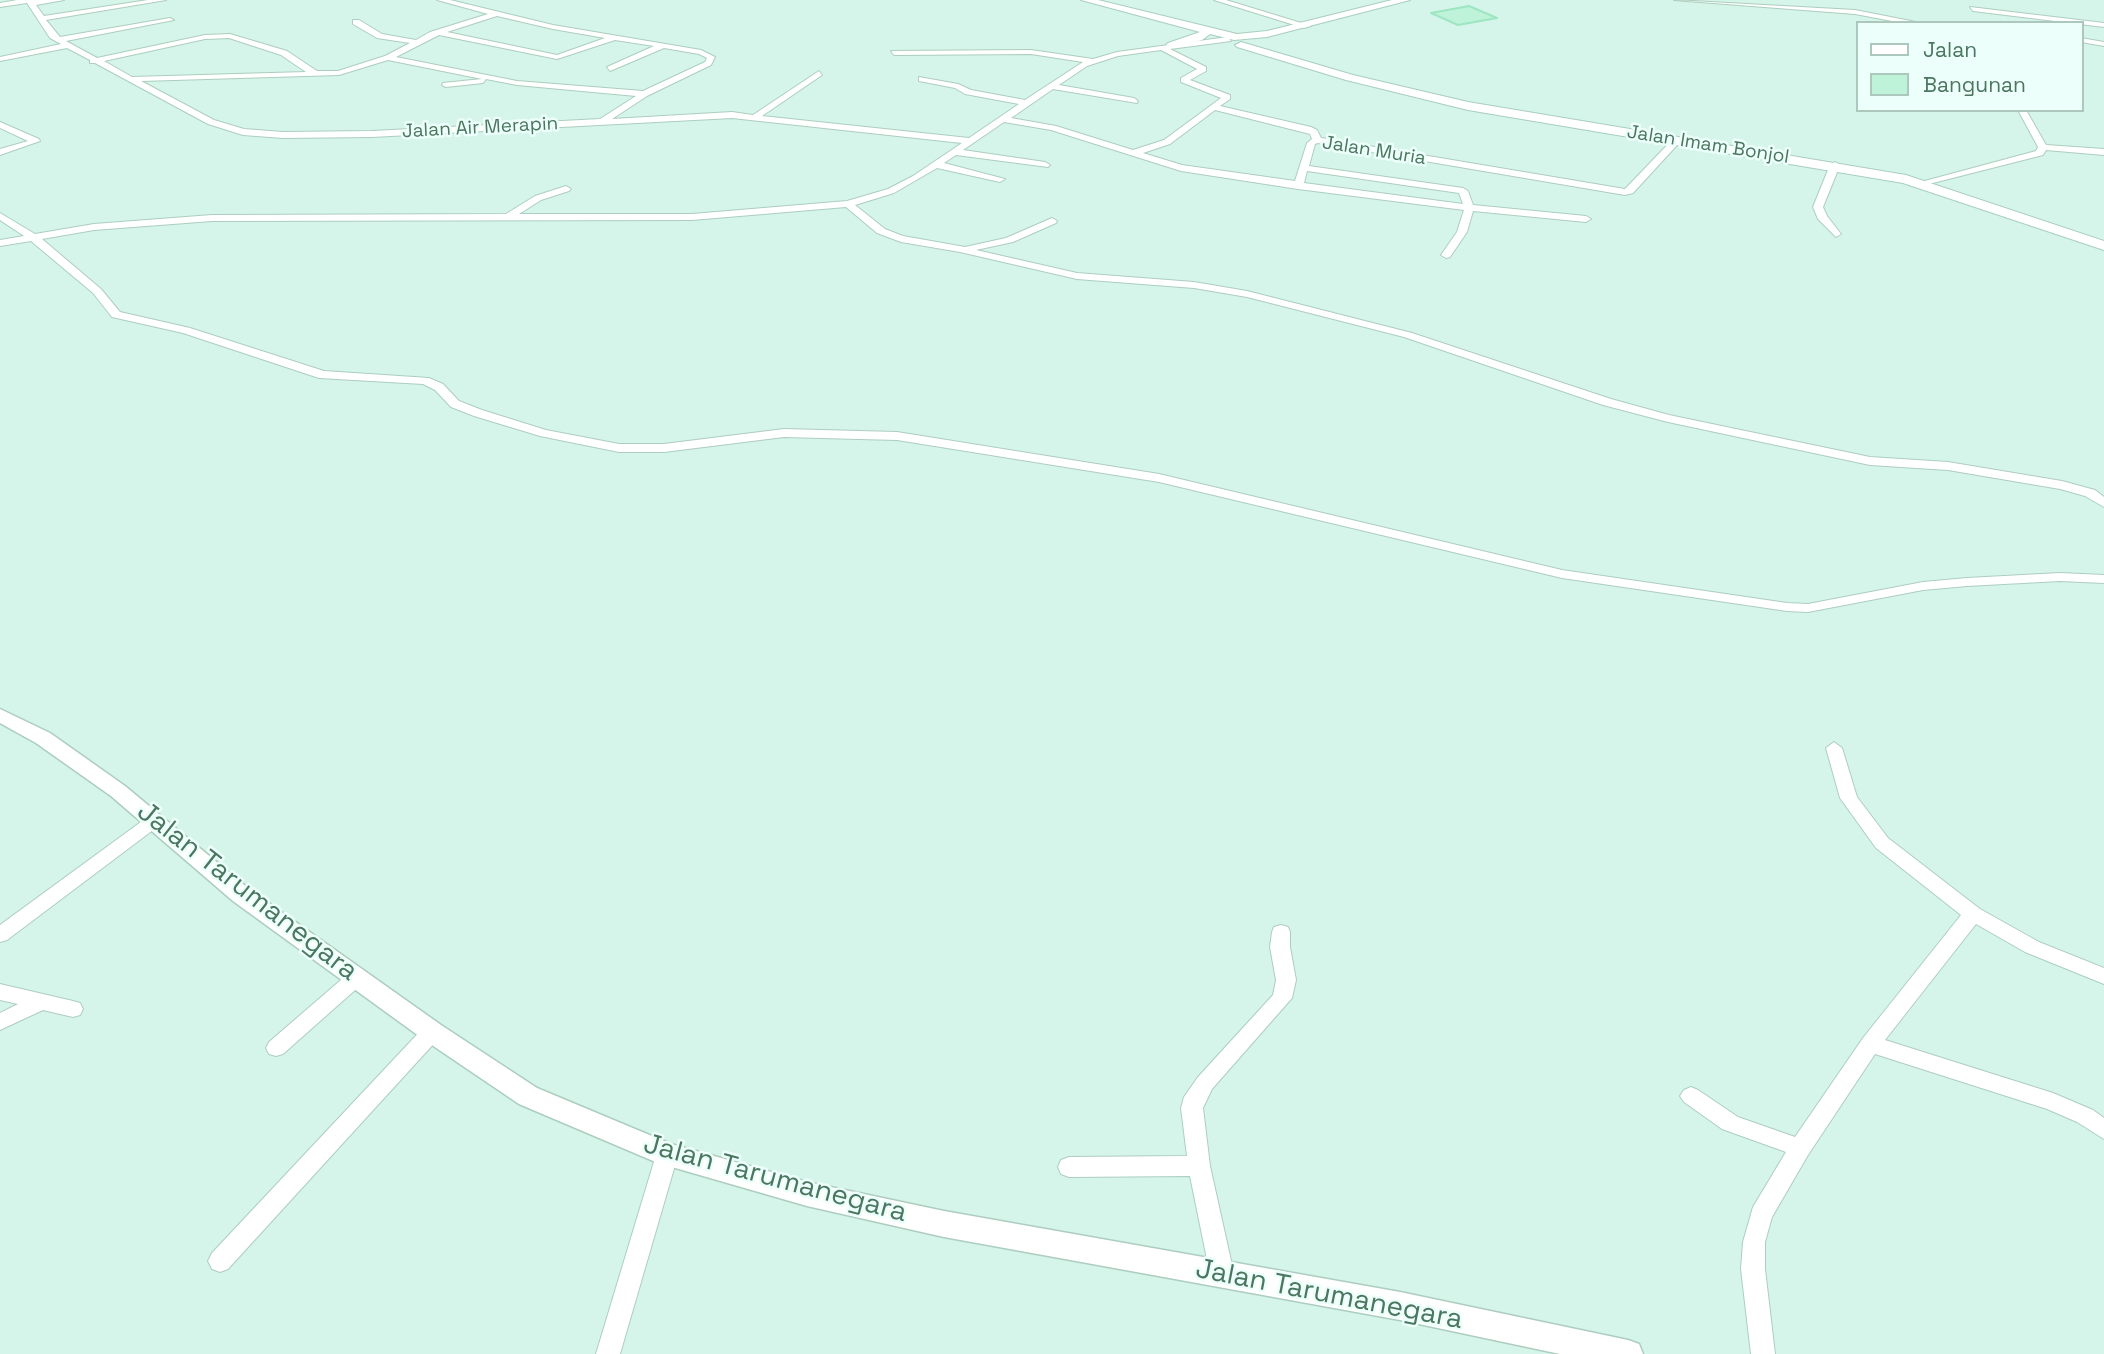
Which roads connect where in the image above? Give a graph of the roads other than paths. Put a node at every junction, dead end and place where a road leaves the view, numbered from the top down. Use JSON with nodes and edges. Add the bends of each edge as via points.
{"nodes":[{"id":1,"x":61,"y":0,"type":"edge"},
{"id":2,"x":162,"y":0,"type":"edge"},
{"id":3,"x":441,"y":0,"type":"edge"},
{"id":4,"x":1086,"y":0,"type":"edge"},
{"id":5,"x":1218,"y":0,"type":"edge"},
{"id":6,"x":1405,"y":0,"type":"edge"},
{"id":7,"x":1414,"y":0,"type":"edge"},
{"id":8,"x":1678,"y":0,"type":"edge"},
{"id":9,"x":1971,"y":0,"type":"edge"},
{"id":10,"x":31,"y":1,"type":"edge"},
{"id":11,"x":0,"y":5,"type":"edge"},
{"id":12,"x":78,"y":8,"type":"dead end"},
{"id":13,"x":1973,"y":9,"type":"junction"},
{"id":14,"x":494,"y":14,"type":"junction"},
{"id":15,"x":40,"y":16,"type":"junction"},
{"id":16,"x":1979,"y":18,"type":"dead end"},
{"id":17,"x":170,"y":20,"type":"dead end"},
{"id":18,"x":1905,"y":21,"type":"edge"},
{"id":19,"x":2071,"y":21,"type":"edge"},
{"id":20,"x":356,"y":22,"type":"dead end"},
{"id":21,"x":1168,"y":22,"type":"junction"},
{"id":22,"x":2083,"y":22,"type":"edge"},
{"id":23,"x":2104,"y":25,"type":"edge"},
{"id":24,"x":1305,"y":26,"type":"junction"},
{"id":25,"x":439,"y":33,"type":"junction"},
{"id":26,"x":1205,"y":33,"type":"junction"},
{"id":27,"x":612,"y":38,"type":"junction"},
{"id":28,"x":58,"y":40,"type":"junction"},
{"id":29,"x":1238,"y":40,"type":"junction"},
{"id":30,"x":2083,"y":40,"type":"edge"},
{"id":31,"x":415,"y":42,"type":"junction"},
{"id":32,"x":2104,"y":44,"type":"edge"},
{"id":33,"x":69,"y":45,"type":"junction"},
{"id":34,"x":662,"y":46,"type":"junction"},
{"id":35,"x":1166,"y":46,"type":"junction"},
{"id":36,"x":894,"y":53,"type":"dead end"},
{"id":37,"x":388,"y":58,"type":"junction"},
{"id":38,"x":0,"y":59,"type":"edge"},
{"id":39,"x":93,"y":61,"type":"junction"},
{"id":40,"x":1093,"y":61,"type":"junction"},
{"id":41,"x":610,"y":69,"type":"dead end"},
{"id":42,"x":314,"y":73,"type":"junction"},
{"id":43,"x":819,"y":74,"type":"dead end"},
{"id":44,"x":496,"y":77,"type":"junction"},
{"id":45,"x":131,"y":79,"type":"junction"},
{"id":46,"x":922,"y":79,"type":"dead end"},
{"id":47,"x":446,"y":85,"type":"dead end"},
{"id":48,"x":1051,"y":86,"type":"junction"},
{"id":49,"x":644,"y":94,"type":"junction"},
{"id":50,"x":1133,"y":101,"type":"dead end"},
{"id":51,"x":1026,"y":103,"type":"junction"},
{"id":52,"x":1213,"y":107,"type":"junction"},
{"id":53,"x":2023,"y":112,"type":"edge"},
{"id":54,"x":756,"y":116,"type":"junction"},
{"id":55,"x":1003,"y":119,"type":"junction"},
{"id":56,"x":601,"y":122,"type":"junction"},
{"id":57,"x":0,"y":125,"type":"edge"},
{"id":58,"x":1317,"y":140,"type":"junction"},
{"id":59,"x":972,"y":141,"type":"junction"},
{"id":60,"x":1676,"y":141,"type":"junction"},
{"id":61,"x":2043,"y":147,"type":"junction"},
{"id":62,"x":0,"y":152,"type":"edge"},
{"id":63,"x":956,"y":152,"type":"junction"},
{"id":64,"x":2104,"y":152,"type":"edge"},
{"id":65,"x":1130,"y":154,"type":"junction"},
{"id":66,"x":938,"y":165,"type":"junction"},
{"id":67,"x":1045,"y":165,"type":"dead end"},
{"id":68,"x":1835,"y":165,"type":"junction"},
{"id":69,"x":1304,"y":168,"type":"junction"},
{"id":70,"x":1000,"y":179,"type":"dead end"},
{"id":71,"x":1924,"y":184,"type":"junction"},
{"id":72,"x":1298,"y":186,"type":"junction"},
{"id":73,"x":566,"y":189,"type":"dead end"},
{"id":74,"x":848,"y":204,"type":"junction"},
{"id":75,"x":1469,"y":208,"type":"junction"},
{"id":76,"x":0,"y":216,"type":"edge"},
{"id":77,"x":507,"y":218,"type":"junction"},
{"id":78,"x":1586,"y":219,"type":"dead end"},
{"id":79,"x":1052,"y":221,"type":"dead end"},
{"id":80,"x":1836,"y":234,"type":"dead end"},
{"id":81,"x":33,"y":237,"type":"junction"},
{"id":82,"x":0,"y":243,"type":"edge"},
{"id":83,"x":2104,"y":246,"type":"edge"},
{"id":84,"x":960,"y":249,"type":"junction"},
{"id":85,"x":1446,"y":255,"type":"dead end"},
{"id":86,"x":2104,"y":503,"type":"edge"},
{"id":87,"x":2104,"y":579,"type":"edge"},
{"id":88,"x":0,"y":715,"type":"edge"},
{"id":89,"x":1834,"y":748,"type":"dead end"},
{"id":90,"x":155,"y":820,"type":"junction"},
{"id":91,"x":1973,"y":914,"type":"junction"},
{"id":92,"x":1281,"y":932,"type":"dead end"},
{"id":93,"x":0,"y":935,"type":"edge"},
{"id":94,"x":2104,"y":976,"type":"edge"},
{"id":95,"x":356,"y":978,"type":"junction"},
{"id":96,"x":0,"y":992,"type":"edge"},
{"id":97,"x":39,"y":1003,"type":"junction"},
{"id":98,"x":73,"y":1009,"type":"dead end"},
{"id":99,"x":0,"y":1022,"type":"edge"},
{"id":100,"x":432,"y":1032,"type":"junction"},
{"id":101,"x":1870,"y":1044,"type":"junction"},
{"id":102,"x":276,"y":1048,"type":"dead end"},
{"id":103,"x":1690,"y":1096,"type":"dead end"},
{"id":104,"x":2104,"y":1130,"type":"edge"},
{"id":105,"x":1800,"y":1148,"type":"junction"},
{"id":106,"x":667,"y":1155,"type":"junction"},
{"id":107,"x":1199,"y":1166,"type":"junction"},
{"id":108,"x":1069,"y":1167,"type":"dead end"},
{"id":109,"x":220,"y":1261,"type":"dead end"},
{"id":110,"x":1222,"y":1274,"type":"junction"},
{"id":111,"x":608,"y":1354,"type":"edge"},
{"id":112,"x":1628,"y":1354,"type":"edge"},
{"id":113,"x":1763,"y":1354,"type":"edge"}],
"edges":[{"from":1,"to":10,"type":"street"},
{"from":2,"to":15,"type":"street"},
{"from":3,"to":14,"type":"street"},
{"from":4,"to":21,"type":"main road","name":"Jalan Imam Bonjol"},
{"from":5,"to":24,"type":"street"},
{"from":6,"to":24,"type":"main road"},
{"from":7,"to":24,"type":"main road"},
{"from":8,"to":18,"type":"street","via":[[1847,11]]},
{"from":9,"to":13,"type":"street"},
{"from":10,"to":11,"type":"street"},
{"from":10,"to":15,"type":"street","name":"Jalan Air Merapin"},
{"from":12,"to":15,"type":"street"},
{"from":13,"to":16,"type":"street"},
{"from":13,"to":19,"type":"street"},
{"from":14,"to":25,"type":"street"},
{"from":14,"to":27,"type":"street"},
{"from":15,"to":28,"type":"street","name":"Jalan Air Merapin"},
{"from":17,"to":28,"type":"street"},
{"from":20,"to":31,"type":"street","via":[[380,36]]},
{"from":21,"to":26,"type":"main road","name":"Jalan Imam Bonjol"},
{"from":21,"to":29,"type":"main road","name":"Jalan Imam Bonjol"},
{"from":22,"to":23,"type":"street"},
{"from":24,"to":29,"type":"main road"},
{"from":25,"to":27,"type":"street","via":[[558,57]]},
{"from":25,"to":31,"type":"street"},
{"from":26,"to":29,"type":"main road","name":"Jalan Imam Bonjol"},
{"from":26,"to":35,"type":"main road"},
{"from":27,"to":34,"type":"street"},
{"from":28,"to":33,"type":"street","name":"Jalan Air Merapin"},
{"from":29,"to":35,"type":"street"},
{"from":29,"to":60,"type":"main road","name":"Jalan Imam Bonjol","via":[[1306,65],[1409,93]]},
{"from":30,"to":32,"type":"street"},
{"from":31,"to":37,"type":"street"},
{"from":33,"to":38,"type":"street"},
{"from":33,"to":39,"type":"street","name":"Jalan Air Merapin"},
{"from":34,"to":41,"type":"street"},
{"from":34,"to":49,"type":"street","via":[[701,52],[712,59]]},
{"from":35,"to":40,"type":"street"},
{"from":35,"to":52,"type":"street","via":[[1203,69],[1184,80],[1227,97]]},
{"from":36,"to":40,"type":"street","via":[[1041,52]]},
{"from":37,"to":42,"type":"street","via":[[339,73]]},
{"from":37,"to":44,"type":"street"},
{"from":39,"to":42,"type":"street","via":[[205,37],[230,36],[284,53]]},
{"from":39,"to":45,"type":"street","name":"Jalan Air Merapin"},
{"from":40,"to":48,"type":"street"},
{"from":42,"to":45,"type":"street"},
{"from":43,"to":54,"type":"street"},
{"from":44,"to":47,"type":"street"},
{"from":44,"to":49,"type":"street","via":[[517,83]]},
{"from":45,"to":56,"type":"street","name":"Jalan Air Merapin","via":[[211,122],[262,134],[372,134]]},
{"from":46,"to":51,"type":"street"},
{"from":48,"to":50,"type":"street"},
{"from":48,"to":51,"type":"street"},
{"from":49,"to":56,"type":"street"},
{"from":51,"to":55,"type":"street"},
{"from":52,"to":58,"type":"street","via":[[1308,129]]},
{"from":52,"to":65,"type":"street","via":[[1167,142]]},
{"from":53,"to":61,"type":"street"},
{"from":54,"to":56,"type":"street","name":"Jalan Air Merapin"},
{"from":54,"to":59,"type":"street","name":"Jalan Air Merapin"},
{"from":55,"to":59,"type":"street"},
{"from":55,"to":65,"type":"street","via":[[1053,128]]},
{"from":57,"to":62,"type":"street","via":[[36,141]]},
{"from":58,"to":60,"type":"street","name":"Jalan Muria","via":[[1625,192]]},
{"from":58,"to":69,"type":"street","name":"Jalan Muria","via":[[1311,143]]},
{"from":59,"to":63,"type":"street"},
{"from":60,"to":68,"type":"main road","name":"Jalan Imam Bonjol"},
{"from":61,"to":64,"type":"street"},
{"from":61,"to":71,"type":"street","via":[[2036,155]]},
{"from":63,"to":66,"type":"street"},
{"from":63,"to":67,"type":"street"},
{"from":65,"to":72,"type":"street","via":[[1181,168]]},
{"from":66,"to":70,"type":"street"},
{"from":66,"to":74,"type":"street","via":[[879,196]]},
{"from":68,"to":71,"type":"main road","name":"Jalan Imam Bonjol"},
{"from":68,"to":80,"type":"street","via":[[1818,207]]},
{"from":69,"to":72,"type":"street","name":"Jalan Muria"},
{"from":69,"to":75,"type":"street","via":[[1456,188],[1465,192]]},
{"from":71,"to":83,"type":"main road","name":"Jalan Imam Bonjol"},
{"from":72,"to":75,"type":"street"},
{"from":73,"to":77,"type":"street","via":[[538,198]]},
{"from":74,"to":77,"type":"street","via":[[704,217]]},
{"from":74,"to":84,"type":"street","via":[[893,237]]},
{"from":75,"to":78,"type":"street"},
{"from":75,"to":85,"type":"street","via":[[1462,232]]},
{"from":76,"to":81,"type":"street"},
{"from":77,"to":81,"type":"street","via":[[212,218],[94,227]]},
{"from":79,"to":84,"type":"street","via":[[1009,240]]},
{"from":81,"to":82,"type":"street"},
{"from":81,"to":87,"type":"street","via":[[103,297],[116,315],[186,330],[323,376],[425,381],[439,387],[454,404],[478,413],[544,433],[619,448],[664,448],[784,433],[897,436],[1159,478],[1562,574],[1787,607],[1808,608],[1967,582]]},
{"from":84,"to":86,"type":"street","via":[[1077,276],[1247,294],[1408,335],[1668,418],[1870,461],[1948,466],[2062,485],[2090,492]]},
{"from":88,"to":90,"type":"street","name":"Jalan Tarumanegara","via":[[43,738]]},
{"from":89,"to":91,"type":"street","via":[[1849,798],[1882,843]]},
{"from":90,"to":93,"type":"street"},
{"from":90,"to":95,"type":"street","name":"Jalan Tarumanegara","via":[[241,895]]},
{"from":91,"to":94,"type":"street","via":[[2032,947]]},
{"from":91,"to":101,"type":"street"},
{"from":92,"to":107,"type":"street","via":[[1286,980],[1282,998],[1195,1097],[1192,1108]]},
{"from":95,"to":100,"type":"street","name":"Jalan Tarumanegara"},
{"from":95,"to":102,"type":"street"},
{"from":96,"to":97,"type":"street"},
{"from":97,"to":98,"type":"street"},
{"from":97,"to":99,"type":"street"},
{"from":100,"to":106,"type":"street","name":"Jalan Tarumanegara","via":[[528,1096]]},
{"from":100,"to":109,"type":"street"},
{"from":101,"to":104,"type":"street","via":[[2053,1102]]},
{"from":101,"to":105,"type":"street"},
{"from":103,"to":105,"type":"street","via":[[1730,1123]]},
{"from":105,"to":113,"type":"street","via":[[1761,1214],[1754,1242]]},
{"from":106,"to":110,"type":"street","name":"Jalan Tarumanegara","via":[[807,1194],[944,1224]]},
{"from":106,"to":111,"type":"street"},
{"from":107,"to":108,"type":"street"},
{"from":107,"to":110,"type":"street"},
{"from":110,"to":112,"type":"street","name":"Jalan Tarumanegara"}]}
